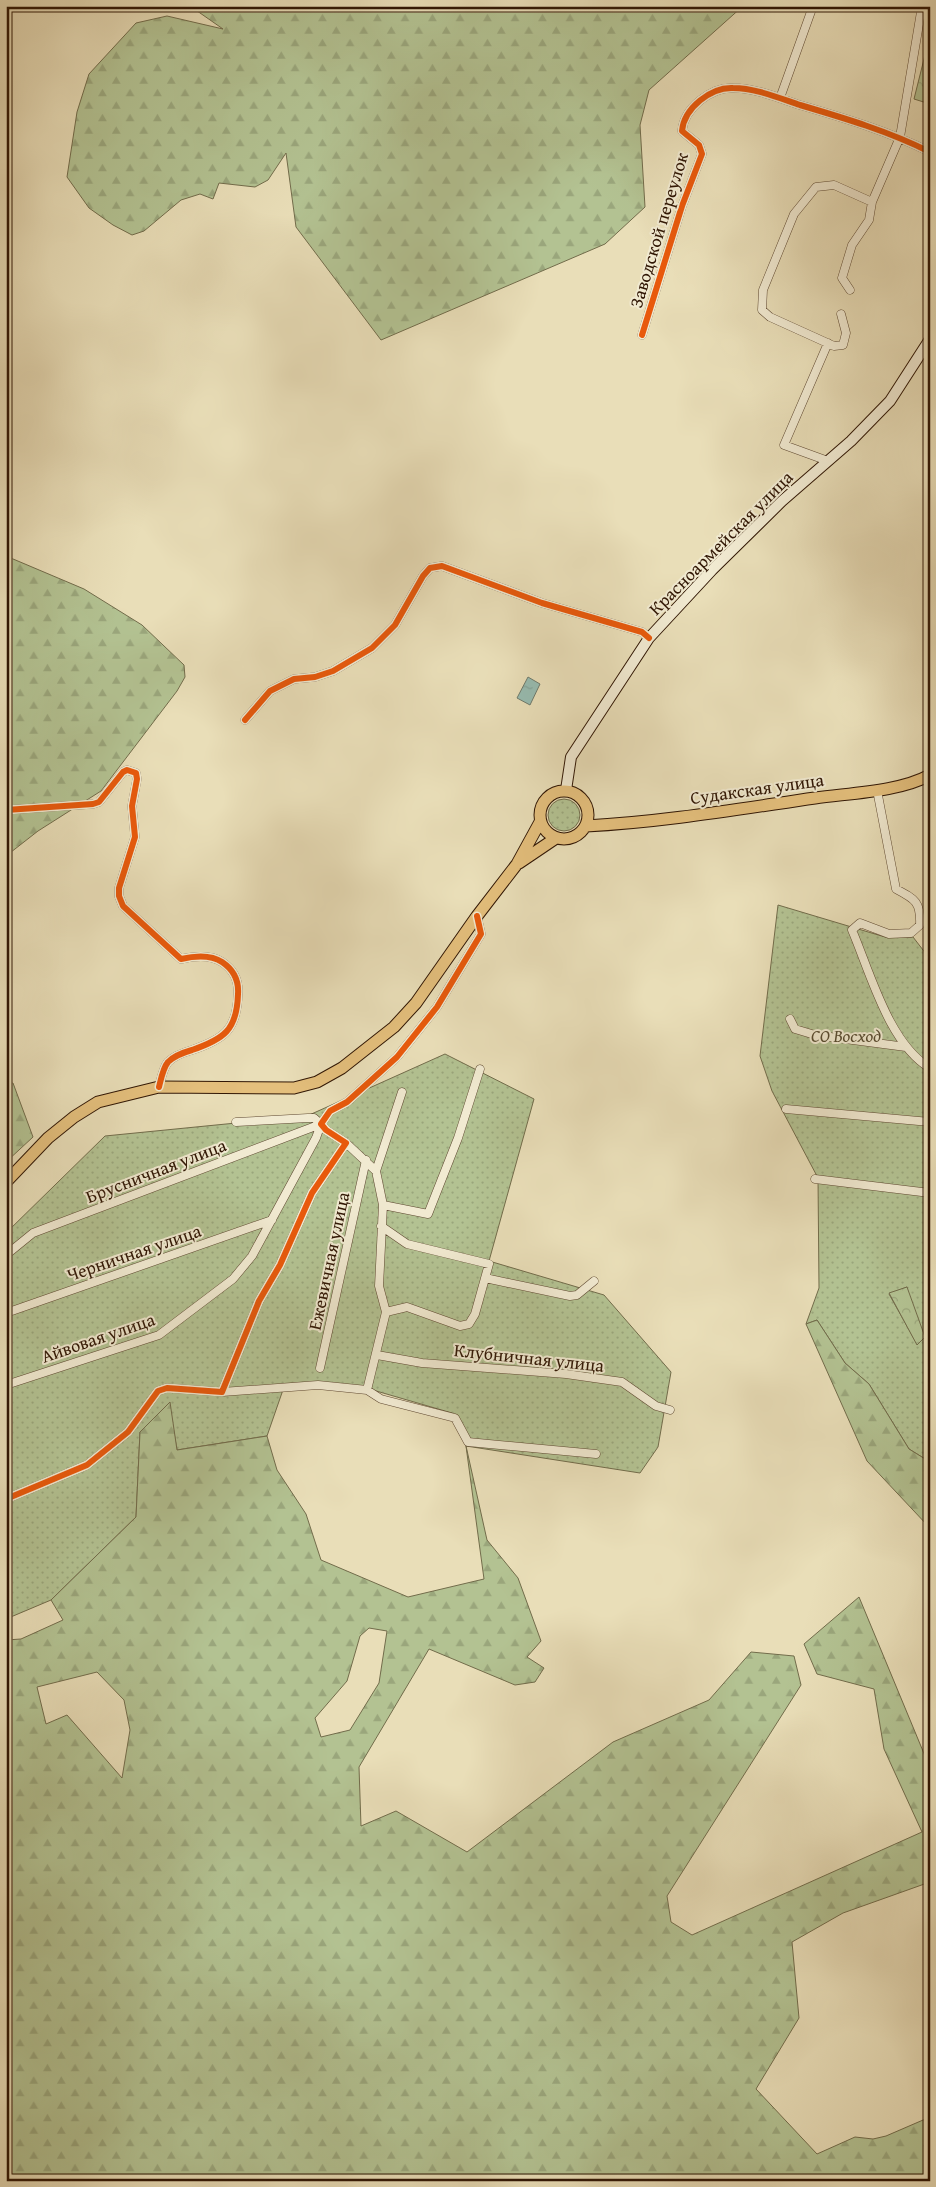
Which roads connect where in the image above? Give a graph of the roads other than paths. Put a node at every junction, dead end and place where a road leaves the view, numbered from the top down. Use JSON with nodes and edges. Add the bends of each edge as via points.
{"nodes":[{"id":1,"x":813,"y":6,"type":"edge"},
{"id":2,"x":922,"y":6,"type":"edge"},
{"id":3,"x":780,"y":98,"type":"junction"},
{"id":4,"x":900,"y":137,"type":"junction"},
{"id":5,"x":930,"y":152,"type":"edge"},
{"id":6,"x":872,"y":202,"type":"junction"},
{"id":7,"x":850,"y":290,"type":"dead end"},
{"id":8,"x":841,"y":314,"type":"dead end"},
{"id":9,"x":642,"y":335,"type":"dead end"},
{"id":10,"x":930,"y":338,"type":"edge"},
{"id":11,"x":828,"y":343,"type":"junction"},
{"id":12,"x":828,"y":461,"type":"junction"},
{"id":13,"x":649,"y":638,"type":"junction"},
{"id":14,"x":245,"y":720,"type":"dead end"},
{"id":15,"x":930,"y":775,"type":"edge"},
{"id":16,"x":566,"y":790,"type":"junction"},
{"id":17,"x":876,"y":790,"type":"junction"},
{"id":18,"x":6,"y":810,"type":"edge"},
{"id":19,"x":540,"y":822,"type":"junction"},
{"id":20,"x":586,"y":826,"type":"junction"},
{"id":21,"x":556,"y":838,"type":"junction"},
{"id":22,"x":517,"y":864,"type":"junction"},
{"id":23,"x":477,"y":916,"type":"junction"},
{"id":24,"x":790,"y":1019,"type":"dead end"},
{"id":25,"x":906,"y":1047,"type":"junction"},
{"id":26,"x":930,"y":1068,"type":"edge"},
{"id":27,"x":480,"y":1069,"type":"dead end"},
{"id":28,"x":159,"y":1087,"type":"junction"},
{"id":29,"x":402,"y":1092,"type":"dead end"},
{"id":30,"x":786,"y":1109,"type":"dead end"},
{"id":31,"x":236,"y":1122,"type":"dead end"},
{"id":32,"x":930,"y":1122,"type":"edge"},
{"id":33,"x":321,"y":1124,"type":"junction"},
{"id":34,"x":346,"y":1143,"type":"junction"},
{"id":35,"x":366,"y":1160,"type":"junction"},
{"id":36,"x":376,"y":1171,"type":"junction"},
{"id":37,"x":815,"y":1179,"type":"dead end"},
{"id":38,"x":6,"y":1182,"type":"edge"},
{"id":39,"x":930,"y":1193,"type":"edge"},
{"id":40,"x":384,"y":1205,"type":"junction"},
{"id":41,"x":272,"y":1220,"type":"junction"},
{"id":42,"x":381,"y":1226,"type":"junction"},
{"id":43,"x":6,"y":1255,"type":"edge"},
{"id":44,"x":485,"y":1278,"type":"junction"},
{"id":45,"x":594,"y":1281,"type":"dead end"},
{"id":46,"x":386,"y":1312,"type":"junction"},
{"id":47,"x":6,"y":1313,"type":"edge"},
{"id":48,"x":377,"y":1355,"type":"junction"},
{"id":49,"x":320,"y":1368,"type":"dead end"},
{"id":50,"x":6,"y":1385,"type":"edge"},
{"id":51,"x":367,"y":1390,"type":"junction"},
{"id":52,"x":222,"y":1392,"type":"junction"},
{"id":53,"x":670,"y":1410,"type":"dead end"},
{"id":54,"x":596,"y":1454,"type":"dead end"},
{"id":55,"x":6,"y":1499,"type":"edge"}],
"edges":[{"from":1,"to":3,"type":"street"},
{"from":2,"to":4,"type":"street"},
{"from":3,"to":4,"type":"street"},
{"from":3,"to":9,"type":"street","name":"Заводской переулок","via":[[732,87],[704,96],[683,124],[682,131],[699,146],[702,154],[679,215]]},
{"from":4,"to":5,"type":"street"},
{"from":4,"to":6,"type":"street"},
{"from":6,"to":7,"type":"street","via":[[868,220],[852,245],[842,278]]},
{"from":6,"to":11,"type":"street","via":[[834,185],[816,187],[794,214],[763,290],[762,310],[770,318]]},
{"from":8,"to":11,"type":"street","via":[[846,334],[843,345]]},
{"from":10,"to":12,"type":"main road","name":"Красноармейская улица","via":[[890,401]]},
{"from":11,"to":12,"type":"street","via":[[784,445]]},
{"from":12,"to":13,"type":"main road","name":"Красноармейская улица","via":[[712,570]]},
{"from":13,"to":14,"type":"street","via":[[642,632],[542,603],[435,566],[423,576],[395,625],[372,648],[333,671],[294,679],[270,692]]},
{"from":13,"to":16,"type":"main road","name":"Красноармейская улица","via":[[571,757]]},
{"from":15,"to":17,"type":"main road","name":"Судакская улица","via":[[918,782]]},
{"from":16,"to":19,"type":"main road","via":[[550,794],[540,806]]},
{"from":16,"to":20,"type":"main road","via":[[580,797],[588,810]]},
{"from":17,"to":20,"type":"main road","name":"Судакская улица","via":[[628,824]]},
{"from":17,"to":25,"type":"street","via":[[896,889],[913,898],[920,911],[920,925],[911,933],[889,934],[860,923],[852,930],[890,1022]]},
{"from":18,"to":28,"type":"street","via":[[93,804],[123,772],[136,773],[138,779],[132,806],[135,837],[119,896],[123,906],[181,959],[198,955],[221,961],[238,982],[238,1001],[232,1026],[216,1042],[168,1062]]},
{"from":19,"to":21,"type":"main road","via":[[546,832]]},
{"from":19,"to":22,"type":"main road"},
{"from":20,"to":21,"type":"main road","via":[[567,840]]},
{"from":21,"to":22,"type":"main road"},
{"from":22,"to":23,"type":"main road"},
{"from":23,"to":28,"type":"main road","via":[[434,980],[394,1027],[342,1068],[317,1082],[294,1088]]},
{"from":23,"to":33,"type":"street","via":[[481,934],[437,1007],[397,1057],[347,1102],[330,1111]]},
{"from":24,"to":25,"type":"street","via":[[795,1030],[815,1036]]},
{"from":25,"to":26,"type":"street"},
{"from":27,"to":40,"type":"street","via":[[458,1138],[428,1214]]},
{"from":28,"to":38,"type":"main road","via":[[98,1102],[48,1138]]},
{"from":29,"to":36,"type":"street"},
{"from":30,"to":32,"type":"street"},
{"from":31,"to":33,"type":"street","via":[[314,1118]]},
{"from":33,"to":34,"type":"street"},
{"from":33,"to":41,"type":"street","name":"Айвовая улица"},
{"from":33,"to":43,"type":"street","name":"Брусничная улица","via":[[33,1233]]},
{"from":34,"to":35,"type":"street"},
{"from":34,"to":52,"type":"street","via":[[312,1193],[280,1265],[259,1301]]},
{"from":35,"to":36,"type":"street"},
{"from":35,"to":49,"type":"street","name":"Ежевичная улица"},
{"from":36,"to":40,"type":"street"},
{"from":37,"to":39,"type":"street"},
{"from":40,"to":42,"type":"street"},
{"from":41,"to":47,"type":"street","name":"Черничная улица"},
{"from":41,"to":50,"type":"street","name":"Айвовая улица","via":[[252,1256],[233,1279],[159,1336]]},
{"from":42,"to":44,"type":"street","via":[[407,1244],[489,1264]]},
{"from":42,"to":46,"type":"street","via":[[379,1286]]},
{"from":44,"to":45,"type":"street","via":[[570,1296],[577,1295]]},
{"from":44,"to":46,"type":"street","via":[[469,1324],[460,1326],[407,1307]]},
{"from":46,"to":48,"type":"street"},
{"from":48,"to":51,"type":"street"},
{"from":48,"to":53,"type":"street","name":"Клубничная улица","via":[[422,1363],[566,1374],[622,1382],[656,1406]]},
{"from":51,"to":52,"type":"street","via":[[318,1385]]},
{"from":51,"to":54,"type":"street","via":[[381,1399],[455,1418],[468,1442]]},
{"from":52,"to":55,"type":"street","via":[[167,1388],[158,1391],[128,1432],[86,1466]]}]}
